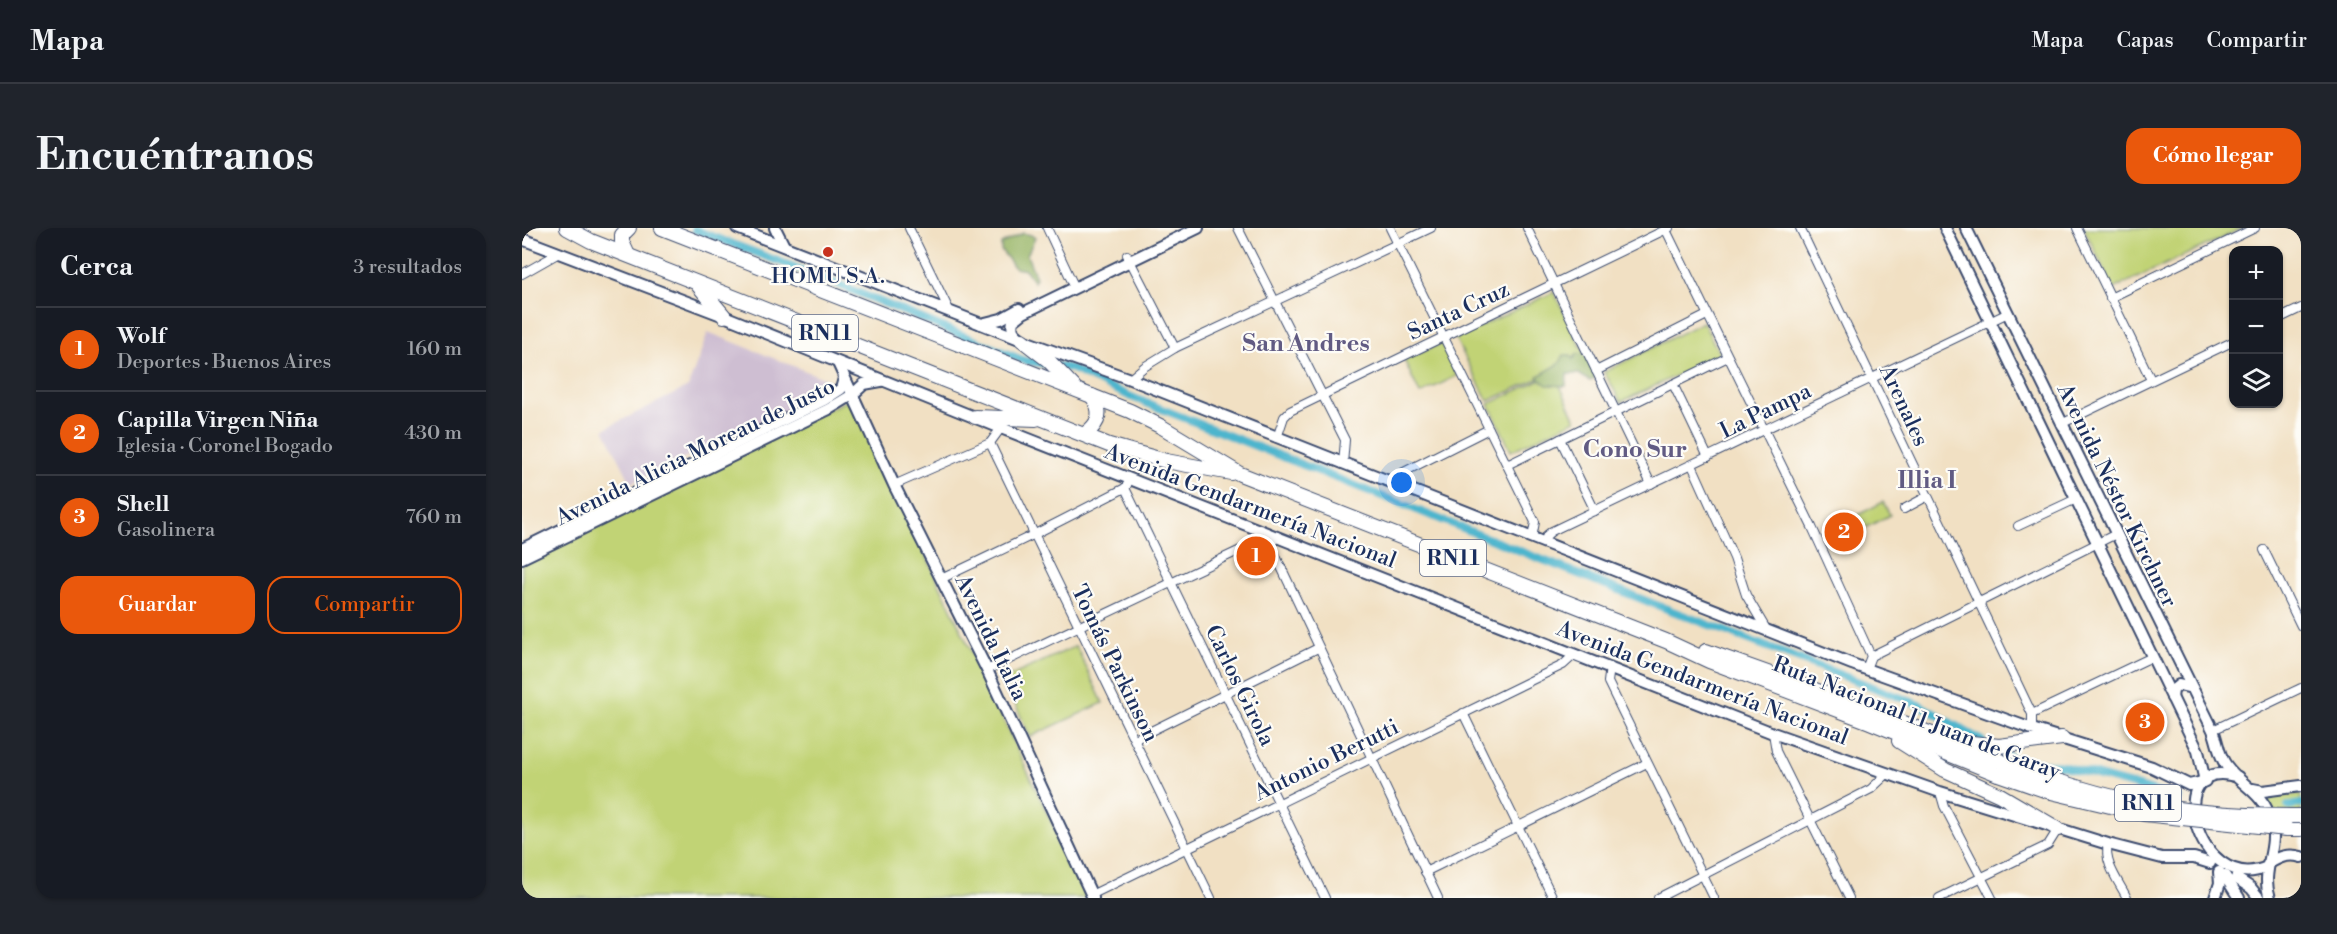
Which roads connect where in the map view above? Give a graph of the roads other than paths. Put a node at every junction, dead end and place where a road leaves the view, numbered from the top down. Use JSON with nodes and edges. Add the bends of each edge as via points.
{"nodes":[{"id":1,"x":567,"y":228,"type":"edge"},
{"id":2,"x":629,"y":228,"type":"edge"},
{"id":3,"x":662,"y":228,"type":"edge"},
{"id":4,"x":740,"y":228,"type":"edge"},
{"id":5,"x":775,"y":228,"type":"edge"},
{"id":6,"x":909,"y":228,"type":"edge"},
{"id":7,"x":1047,"y":228,"type":"edge"},
{"id":8,"x":1198,"y":228,"type":"edge"},
{"id":9,"x":1238,"y":228,"type":"edge"},
{"id":10,"x":1390,"y":228,"type":"edge"},
{"id":11,"x":1431,"y":228,"type":"edge"},
{"id":12,"x":1527,"y":228,"type":"edge"},
{"id":13,"x":1800,"y":228,"type":"edge"},
{"id":14,"x":1945,"y":228,"type":"edge"},
{"id":15,"x":1966,"y":228,"type":"edge"},
{"id":16,"x":2077,"y":228,"type":"edge"},
{"id":17,"x":2255,"y":228,"type":"edge"},
{"id":18,"x":1666,"y":229,"type":"edge"},
{"id":19,"x":1184,"y":230,"type":"edge"},
{"id":20,"x":522,"y":239,"type":"edge"},
{"id":21,"x":1398,"y":245,"type":"junction"},
{"id":22,"x":784,"y":246,"type":"junction"},
{"id":23,"x":559,"y":253,"type":"junction"},
{"id":24,"x":628,"y":255,"type":"junction"},
{"id":25,"x":1129,"y":258,"type":"junction"},
{"id":26,"x":522,"y":274,"type":"edge"},
{"id":27,"x":697,"y":283,"type":"junction"},
{"id":28,"x":1554,"y":284,"type":"junction"},
{"id":29,"x":1073,"y":285,"type":"junction"},
{"id":30,"x":2110,"y":298,"type":"junction"},
{"id":31,"x":1276,"y":302,"type":"junction"},
{"id":32,"x":2301,"y":308,"type":"edge"},
{"id":33,"x":950,"y":312,"type":"junction"},
{"id":34,"x":2006,"y":314,"type":"junction"},
{"id":35,"x":1707,"y":315,"type":"junction"},
{"id":36,"x":724,"y":316,"type":"junction"},
{"id":37,"x":2283,"y":317,"type":"edge"},
{"id":38,"x":1990,"y":322,"type":"junction"},
{"id":39,"x":981,"y":324,"type":"junction"},
{"id":40,"x":1443,"y":337,"type":"junction"},
{"id":41,"x":1022,"y":340,"type":"junction"},
{"id":42,"x":2229,"y":343,"type":"edge"},
{"id":43,"x":1175,"y":348,"type":"junction"},
{"id":44,"x":1728,"y":357,"type":"junction"},
{"id":45,"x":838,"y":363,"type":"junction"},
{"id":46,"x":1596,"y":370,"type":"junction"},
{"id":47,"x":844,"y":378,"type":"junction"},
{"id":48,"x":1872,"y":378,"type":"junction"},
{"id":49,"x":1130,"y":379,"type":"junction"},
{"id":50,"x":2151,"y":380,"type":"junction"},
{"id":51,"x":884,"y":381,"type":"junction"},
{"id":52,"x":1673,"y":384,"type":"junction"},
{"id":53,"x":1078,"y":391,"type":"junction"},
{"id":54,"x":852,"y":395,"type":"junction"},
{"id":55,"x":1322,"y":395,"type":"junction"},
{"id":56,"x":1092,"y":396,"type":"junction"},
{"id":57,"x":1616,"y":411,"type":"junction"},
{"id":58,"x":975,"y":417,"type":"junction"},
{"id":59,"x":1045,"y":419,"type":"junction"},
{"id":60,"x":2061,"y":424,"type":"junction"},
{"id":61,"x":1001,"y":428,"type":"junction"},
{"id":62,"x":1489,"y":429,"type":"junction"},
{"id":63,"x":1763,"y":431,"type":"junction"},
{"id":64,"x":1084,"y":434,"type":"junction"},
{"id":65,"x":1277,"y":438,"type":"junction"},
{"id":66,"x":1560,"y":439,"type":"junction"},
{"id":67,"x":990,"y":443,"type":"junction"},
{"id":68,"x":1708,"y":457,"type":"junction"},
{"id":69,"x":1343,"y":464,"type":"junction"},
{"id":70,"x":1507,"y":465,"type":"junction"},
{"id":71,"x":1692,"y":465,"type":"junction"},
{"id":72,"x":1240,"y":474,"type":"junction"},
{"id":73,"x":1386,"y":481,"type":"junction"},
{"id":74,"x":1128,"y":483,"type":"junction"},
{"id":75,"x":1651,"y":484,"type":"junction"},
{"id":76,"x":894,"y":485,"type":"junction"},
{"id":77,"x":1928,"y":496,"type":"junction"},
{"id":78,"x":2076,"y":499,"type":"junction"},
{"id":79,"x":1904,"y":509,"type":"dead end"},
{"id":80,"x":1595,"y":511,"type":"junction"},
{"id":81,"x":2018,"y":526,"type":"dead end"},
{"id":82,"x":1262,"y":530,"type":"junction"},
{"id":83,"x":2116,"y":534,"type":"junction"},
{"id":84,"x":1033,"y":536,"type":"junction"},
{"id":85,"x":1277,"y":536,"type":"junction"},
{"id":86,"x":1532,"y":538,"type":"junction"},
{"id":87,"x":1544,"y":543,"type":"junction"},
{"id":88,"x":2097,"y":543,"type":"junction"},
{"id":89,"x":522,"y":549,"type":"edge"},
{"id":90,"x":2264,"y":550,"type":"dead end"},
{"id":91,"x":522,"y":558,"type":"edge"},
{"id":92,"x":941,"y":579,"type":"junction"},
{"id":93,"x":1171,"y":582,"type":"junction"},
{"id":94,"x":1979,"y":602,"type":"junction"},
{"id":95,"x":2301,"y":626,"type":"edge"},
{"id":96,"x":1079,"y":628,"type":"junction"},
{"id":97,"x":1766,"y":629,"type":"junction"},
{"id":98,"x":1666,"y":641,"type":"junction"},
{"id":99,"x":1318,"y":648,"type":"junction"},
{"id":100,"x":1575,"y":654,"type":"junction"},
{"id":101,"x":1871,"y":656,"type":"junction"},
{"id":102,"x":2152,"y":657,"type":"junction"},
{"id":103,"x":1610,"y":667,"type":"junction"},
{"id":104,"x":1866,"y":669,"type":"junction"},
{"id":105,"x":987,"y":670,"type":"junction"},
{"id":106,"x":2192,"y":688,"type":"junction"},
{"id":107,"x":2301,"y":688,"type":"edge"},
{"id":108,"x":1225,"y":695,"type":"junction"},
{"id":109,"x":2172,"y":698,"type":"junction"},
{"id":110,"x":1463,"y":713,"type":"junction"},
{"id":111,"x":2032,"y":714,"type":"junction"},
{"id":112,"x":1870,"y":722,"type":"junction"},
{"id":113,"x":2032,"y":729,"type":"junction"},
{"id":114,"x":2213,"y":730,"type":"junction"},
{"id":115,"x":1773,"y":733,"type":"junction"},
{"id":116,"x":2062,"y":738,"type":"junction"},
{"id":117,"x":1943,"y":739,"type":"junction"},
{"id":118,"x":1135,"y":740,"type":"junction"},
{"id":119,"x":2218,"y":748,"type":"junction"},
{"id":120,"x":2198,"y":751,"type":"junction"},
{"id":121,"x":1371,"y":758,"type":"junction"},
{"id":122,"x":1647,"y":763,"type":"junction"},
{"id":123,"x":1999,"y":768,"type":"junction"},
{"id":124,"x":1888,"y":773,"type":"junction"},
{"id":125,"x":2238,"y":777,"type":"junction"},
{"id":126,"x":2204,"y":781,"type":"junction"},
{"id":127,"x":2301,"y":786,"type":"edge"},
{"id":128,"x":2253,"y":789,"type":"junction"},
{"id":129,"x":1941,"y":792,"type":"junction"},
{"id":130,"x":1279,"y":802,"type":"junction"},
{"id":131,"x":2301,"y":816,"type":"edge"},
{"id":132,"x":1812,"y":821,"type":"junction"},
{"id":133,"x":1518,"y":826,"type":"junction"},
{"id":134,"x":2058,"y":829,"type":"junction"},
{"id":135,"x":2301,"y":829,"type":"edge"},
{"id":136,"x":2108,"y":844,"type":"junction"},
{"id":137,"x":1186,"y":848,"type":"junction"},
{"id":138,"x":2301,"y":857,"type":"edge"},
{"id":139,"x":2210,"y":863,"type":"junction"},
{"id":140,"x":2267,"y":865,"type":"junction"},
{"id":141,"x":1425,"y":872,"type":"junction"},
{"id":142,"x":2227,"y":875,"type":"junction"},
{"id":143,"x":1703,"y":877,"type":"junction"},
{"id":144,"x":1982,"y":877,"type":"junction"},
{"id":145,"x":1092,"y":896,"type":"edge"},
{"id":146,"x":1211,"y":898,"type":"edge"},
{"id":147,"x":1325,"y":898,"type":"edge"},
{"id":148,"x":1438,"y":898,"type":"edge"},
{"id":149,"x":1552,"y":898,"type":"edge"},
{"id":150,"x":1658,"y":898,"type":"edge"},
{"id":151,"x":1714,"y":898,"type":"edge"},
{"id":152,"x":1849,"y":898,"type":"edge"},
{"id":153,"x":1939,"y":898,"type":"edge"},
{"id":154,"x":1992,"y":898,"type":"edge"},
{"id":155,"x":2127,"y":898,"type":"edge"},
{"id":156,"x":2215,"y":898,"type":"edge"},
{"id":157,"x":2239,"y":898,"type":"edge"},
{"id":158,"x":2259,"y":898,"type":"edge"},
{"id":159,"x":2270,"y":898,"type":"edge"}],
"edges":[{"from":1,"to":24,"type":"highway","name":"Ruta Nacional 11 Juan de Garay","number":"RN11"},
{"from":2,"to":24,"type":"highway","via":[[622,235]]},
{"from":3,"to":53,"type":"highway","name":"Ruta Nacional 11 Juan de Garay","number":"RN11"},
{"from":4,"to":22,"type":"main road"},
{"from":5,"to":22,"type":"main road"},
{"from":6,"to":33,"type":"street"},
{"from":7,"to":29,"type":"street"},
{"from":8,"to":19,"type":"main road"},
{"from":9,"to":31,"type":"street"},
{"from":10,"to":21,"type":"street"},
{"from":11,"to":21,"type":"street"},
{"from":12,"to":28,"type":"street"},
{"from":13,"to":48,"type":"street","name":"Arenales"},
{"from":14,"to":38,"type":"main road","name":"Avenida Néstor Kirchner"},
{"from":15,"to":34,"type":"main road","name":"Avenida Néstor Kirchner"},
{"from":16,"to":30,"type":"street"},
{"from":17,"to":30,"type":"street"},
{"from":18,"to":28,"type":"street","name":"Santa Cruz"},
{"from":18,"to":35,"type":"street"},
{"from":19,"to":25,"type":"main road"},
{"from":20,"to":23,"type":"main road","name":"Avenida Gendarmería Nacional"},
{"from":21,"to":31,"type":"street"},
{"from":21,"to":40,"type":"street"},
{"from":22,"to":33,"type":"main road"},
{"from":23,"to":26,"type":"street"},
{"from":23,"to":36,"type":"main road","name":"Avenida Gendarmería Nacional"},
{"from":24,"to":27,"type":"highway","name":"Ruta Nacional 11 Juan de Garay","number":"RN11"},
{"from":25,"to":29,"type":"main road"},
{"from":25,"to":43,"type":"street"},
{"from":27,"to":36,"type":"highway"},
{"from":27,"to":59,"type":"highway","name":"Ruta Nacional 11 Juan de Garay","number":"RN11"},
{"from":28,"to":40,"type":"street","name":"Santa Cruz"},
{"from":28,"to":46,"type":"street"},
{"from":29,"to":39,"type":"main road","via":[[1001,319]]},
{"from":29,"to":41,"type":"main road","via":[[1013,321],[1013,333]]},
{"from":30,"to":50,"type":"street"},
{"from":31,"to":43,"type":"street"},
{"from":31,"to":55,"type":"street"},
{"from":32,"to":37,"type":"street"},
{"from":33,"to":39,"type":"main road"},
{"from":34,"to":38,"type":"street","name":"La Pampa"},
{"from":34,"to":60,"type":"main road","name":"Avenida Néstor Kirchner"},
{"from":35,"to":44,"type":"street"},
{"from":35,"to":46,"type":"street"},
{"from":36,"to":45,"type":"main road","name":"Avenida Gendarmería Nacional"},
{"from":38,"to":48,"type":"street","name":"La Pampa"},
{"from":38,"to":78,"type":"main road","name":"Avenida Néstor Kirchner"},
{"from":39,"to":41,"type":"main road"},
{"from":40,"to":55,"type":"street","name":"Santa Cruz"},
{"from":40,"to":62,"type":"street"},
{"from":41,"to":49,"type":"main road"},
{"from":41,"to":53,"type":"highway"},
{"from":42,"to":50,"type":"street"},
{"from":43,"to":49,"type":"street"},
{"from":44,"to":52,"type":"street"},
{"from":44,"to":63,"type":"street"},
{"from":45,"to":47,"type":"main road","name":"Avenida Italia"},
{"from":45,"to":51,"type":"main road","name":"Avenida Gendarmería Nacional"},
{"from":46,"to":57,"type":"street"},
{"from":47,"to":54,"type":"main road","name":"Avenida Italia"},
{"from":47,"to":89,"type":"main road","name":"Avenida Alicia Moreau de Justo","via":[[841,389],[824,400]]},
{"from":48,"to":63,"type":"street","name":"La Pampa"},
{"from":48,"to":77,"type":"street","name":"Arenales"},
{"from":49,"to":65,"type":"main road"},
{"from":50,"to":60,"type":"street"},
{"from":51,"to":54,"type":"main road","name":"Avenida Alicia Moreau de Justo","via":[[864,384]]},
{"from":51,"to":58,"type":"main road","name":"Avenida Gendarmería Nacional"},
{"from":52,"to":57,"type":"street"},
{"from":52,"to":68,"type":"street"},
{"from":53,"to":56,"type":"highway","name":"Ruta Nacional 11 Juan de Garay","number":"RN11"},
{"from":54,"to":76,"type":"main road","name":"Avenida Italia"},
{"from":54,"to":91,"type":"main road","name":"Avenida Alicia Moreau de Justo"},
{"from":55,"to":65,"type":"street","name":"Santa Cruz","via":[[1290,411]]},
{"from":55,"to":69,"type":"street","via":[[1345,440]]},
{"from":56,"to":64,"type":"highway","via":[[1099,417],[1094,428]]},
{"from":56,"to":72,"type":"highway","name":"Ruta Nacional 11 Juan de Garay","number":"RN11","via":[[1162,427]]},
{"from":57,"to":66,"type":"street"},
{"from":57,"to":75,"type":"street"},
{"from":58,"to":59,"type":"highway"},
{"from":58,"to":61,"type":"main road","name":"Avenida Gendarmería Nacional"},
{"from":59,"to":64,"type":"highway","name":"Ruta Nacional 11 Juan de Garay","number":"RN11"},
{"from":60,"to":83,"type":"main road","name":"Avenida Néstor Kirchner"},
{"from":61,"to":67,"type":"street"},
{"from":61,"to":74,"type":"main road","name":"Avenida Gendarmería Nacional"},
{"from":62,"to":70,"type":"street"},
{"from":62,"to":73,"type":"street"},
{"from":63,"to":68,"type":"street","name":"La Pampa"},
{"from":63,"to":101,"type":"street"},
{"from":64,"to":72,"type":"highway","name":"Ruta Nacional 11 Juan de Garay","number":"RN11","via":[[1136,454]]},
{"from":65,"to":69,"type":"main road"},
{"from":66,"to":70,"type":"street"},
{"from":66,"to":80,"type":"street"},
{"from":67,"to":76,"type":"street"},
{"from":67,"to":84,"type":"street","name":"Tomás Parkinson"},
{"from":68,"to":71,"type":"street","name":"La Pampa"},
{"from":69,"to":73,"type":"main road"},
{"from":70,"to":86,"type":"street","via":[[1535,522]]},
{"from":71,"to":75,"type":"street","name":"La Pampa"},
{"from":71,"to":97,"type":"street","via":[[1734,558],[1746,595]]},
{"from":72,"to":98,"type":"highway","name":"Ruta Nacional 11 Juan de Garay","number":"RN11"},
{"from":73,"to":86,"type":"main road"},
{"from":74,"to":82,"type":"main road","name":"Avenida Gendarmería Nacional"},
{"from":74,"to":84,"type":"street"},
{"from":74,"to":93,"type":"street","name":"Carlos Girola"},
{"from":75,"to":80,"type":"street","name":"La Pampa"},
{"from":76,"to":92,"type":"main road","name":"Avenida Italia"},
{"from":77,"to":79,"type":"street"},
{"from":77,"to":94,"type":"street","name":"Arenales"},
{"from":78,"to":81,"type":"street"},
{"from":78,"to":88,"type":"main road","name":"Avenida Néstor Kirchner"},
{"from":80,"to":87,"type":"street","name":"La Pampa","via":[[1552,531]]},
{"from":82,"to":85,"type":"main road","name":"Avenida Gendarmería Nacional"},
{"from":82,"to":93,"type":"street","via":[[1253,544]]},
{"from":83,"to":88,"type":"street"},
{"from":83,"to":106,"type":"main road","name":"Avenida Néstor Kirchner"},
{"from":84,"to":92,"type":"street"},
{"from":84,"to":96,"type":"street","name":"Tomás Parkinson"},
{"from":85,"to":99,"type":"street","via":[[1273,550]]},
{"from":85,"to":100,"type":"main road","name":"Avenida Gendarmería Nacional"},
{"from":86,"to":87,"type":"main road"},
{"from":87,"to":97,"type":"main road"},
{"from":88,"to":94,"type":"street"},
{"from":88,"to":102,"type":"main road","name":"Avenida Néstor Kirchner"},
{"from":90,"to":95,"type":"street"},
{"from":92,"to":105,"type":"main road","name":"Avenida Italia"},
{"from":93,"to":96,"type":"street"},
{"from":93,"to":108,"type":"street","name":"Carlos Girola"},
{"from":94,"to":101,"type":"street"},
{"from":94,"to":111,"type":"street","name":"Arenales"},
{"from":96,"to":105,"type":"street"},
{"from":96,"to":118,"type":"street","name":"Tomás Parkinson"},
{"from":97,"to":104,"type":"main road"},
{"from":98,"to":112,"type":"highway","name":"Ruta Nacional 11 Juan de Garay","number":"RN11"},
{"from":98,"to":117,"type":"highway","name":"Ruta Nacional 11 Juan de Garay","number":"RN11","via":[[1737,662]]},
{"from":99,"to":108,"type":"street"},
{"from":99,"to":121,"type":"street"},
{"from":100,"to":103,"type":"main road","name":"Avenida Gendarmería Nacional"},
{"from":100,"to":110,"type":"street","name":"Antonio Berutti","via":[[1563,665]]},
{"from":101,"to":104,"type":"street"},
{"from":102,"to":109,"type":"main road","name":"Avenida Néstor Kirchner"},
{"from":102,"to":111,"type":"street"},
{"from":103,"to":115,"type":"main road","name":"Avenida Gendarmería Nacional"},
{"from":103,"to":122,"type":"street","via":[[1608,682]]},
{"from":104,"to":113,"type":"main road"},
{"from":105,"to":145,"type":"main road","name":"Avenida Italia"},
{"from":106,"to":109,"type":"main road","via":[[2179,686],[2173,690]]},
{"from":106,"to":114,"type":"main road","name":"Avenida Néstor Kirchner"},
{"from":107,"to":114,"type":"street"},
{"from":108,"to":118,"type":"street"},
{"from":108,"to":130,"type":"street","name":"Carlos Girola"},
{"from":109,"to":120,"type":"main road","name":"Avenida Néstor Kirchner"},
{"from":110,"to":121,"type":"street","name":"Antonio Berutti"},
{"from":110,"to":133,"type":"street"},
{"from":111,"to":113,"type":"street","name":"Arenales"},
{"from":112,"to":123,"type":"highway","name":"Ruta Nacional 11 Juan de Garay","number":"RN11"},
{"from":112,"to":134,"type":"highway","via":[[1945,770],[2000,795]]},
{"from":113,"to":116,"type":"main road"},
{"from":114,"to":119,"type":"main road","name":"Avenida Néstor Kirchner"},
{"from":115,"to":124,"type":"main road","name":"Avenida Gendarmería Nacional"},
{"from":115,"to":132,"type":"street","via":[[1776,751]]},
{"from":116,"to":117,"type":"highway","via":[[1999,746]]},
{"from":116,"to":126,"type":"main road","via":[[2152,766],[2189,785]]},
{"from":117,"to":123,"type":"highway","name":"Ruta Nacional 11 Juan de Garay","number":"RN11"},
{"from":118,"to":137,"type":"street","name":"Tomás Parkinson"},
{"from":119,"to":120,"type":"main road","via":[[2207,755]]},
{"from":119,"to":125,"type":"main road","name":"Avenida Néstor Kirchner"},
{"from":120,"to":126,"type":"main road","name":"Avenida Néstor Kirchner"},
{"from":121,"to":130,"type":"street","name":"Antonio Berutti"},
{"from":121,"to":141,"type":"street"},
{"from":122,"to":133,"type":"street"},
{"from":122,"to":143,"type":"street"},
{"from":123,"to":131,"type":"highway","name":"Ruta Nacional 11 Juan de Garay","number":"RN11","bridge":true,"via":[[2177,808]]},
{"from":123,"to":135,"type":"highway","name":"Ruta Nacional 11 Juan de Garay","number":"RN11","bridge":true,"via":[[2067,796],[2145,814]]},
{"from":124,"to":129,"type":"main road","name":"Avenida Gendarmería Nacional"},
{"from":124,"to":132,"type":"street","via":[[1871,789]]},
{"from":125,"to":126,"type":"main road","via":[[2220,775]]},
{"from":125,"to":128,"type":"main road"},
{"from":126,"to":139,"type":"main road","via":[[2193,803],[2193,821]]},
{"from":127,"to":128,"type":"main road"},
{"from":128,"to":140,"type":"main road","via":[[2272,824],[2273,845]]},
{"from":129,"to":134,"type":"main road","name":"Avenida Gendarmería Nacional"},
{"from":129,"to":144,"type":"street","via":[[1944,806]]},
{"from":130,"to":137,"type":"street","name":"Antonio Berutti"},
{"from":130,"to":147,"type":"street","name":"Carlos Girola"},
{"from":132,"to":143,"type":"street"},
{"from":132,"to":152,"type":"street"},
{"from":133,"to":141,"type":"street"},
{"from":133,"to":149,"type":"street"},
{"from":134,"to":136,"type":"main road","name":"Avenida Gendarmería Nacional"},
{"from":134,"to":144,"type":"street","via":[[2048,845]]},
{"from":136,"to":139,"type":"main road","name":"Avenida Gendarmería Nacional","via":[[2162,858],[2194,858]]},
{"from":136,"to":155,"type":"street","via":[[2108,860]]},
{"from":137,"to":145,"type":"street","name":"Antonio Berutti"},
{"from":137,"to":146,"type":"street","name":"Tomás Parkinson"},
{"from":138,"to":140,"type":"main road","via":[[2285,856]]},
{"from":139,"to":142,"type":"main road"},
{"from":140,"to":142,"type":"main road","via":[[2255,874]]},
{"from":140,"to":159,"type":"main road"},
{"from":141,"to":148,"type":"street"},
{"from":142,"to":156,"type":"main road"},
{"from":142,"to":157,"type":"main road"},
{"from":142,"to":158,"type":"main road","via":[[2251,888]]},
{"from":143,"to":150,"type":"street"},
{"from":143,"to":151,"type":"street"},
{"from":144,"to":153,"type":"street"},
{"from":144,"to":154,"type":"street"}]}
